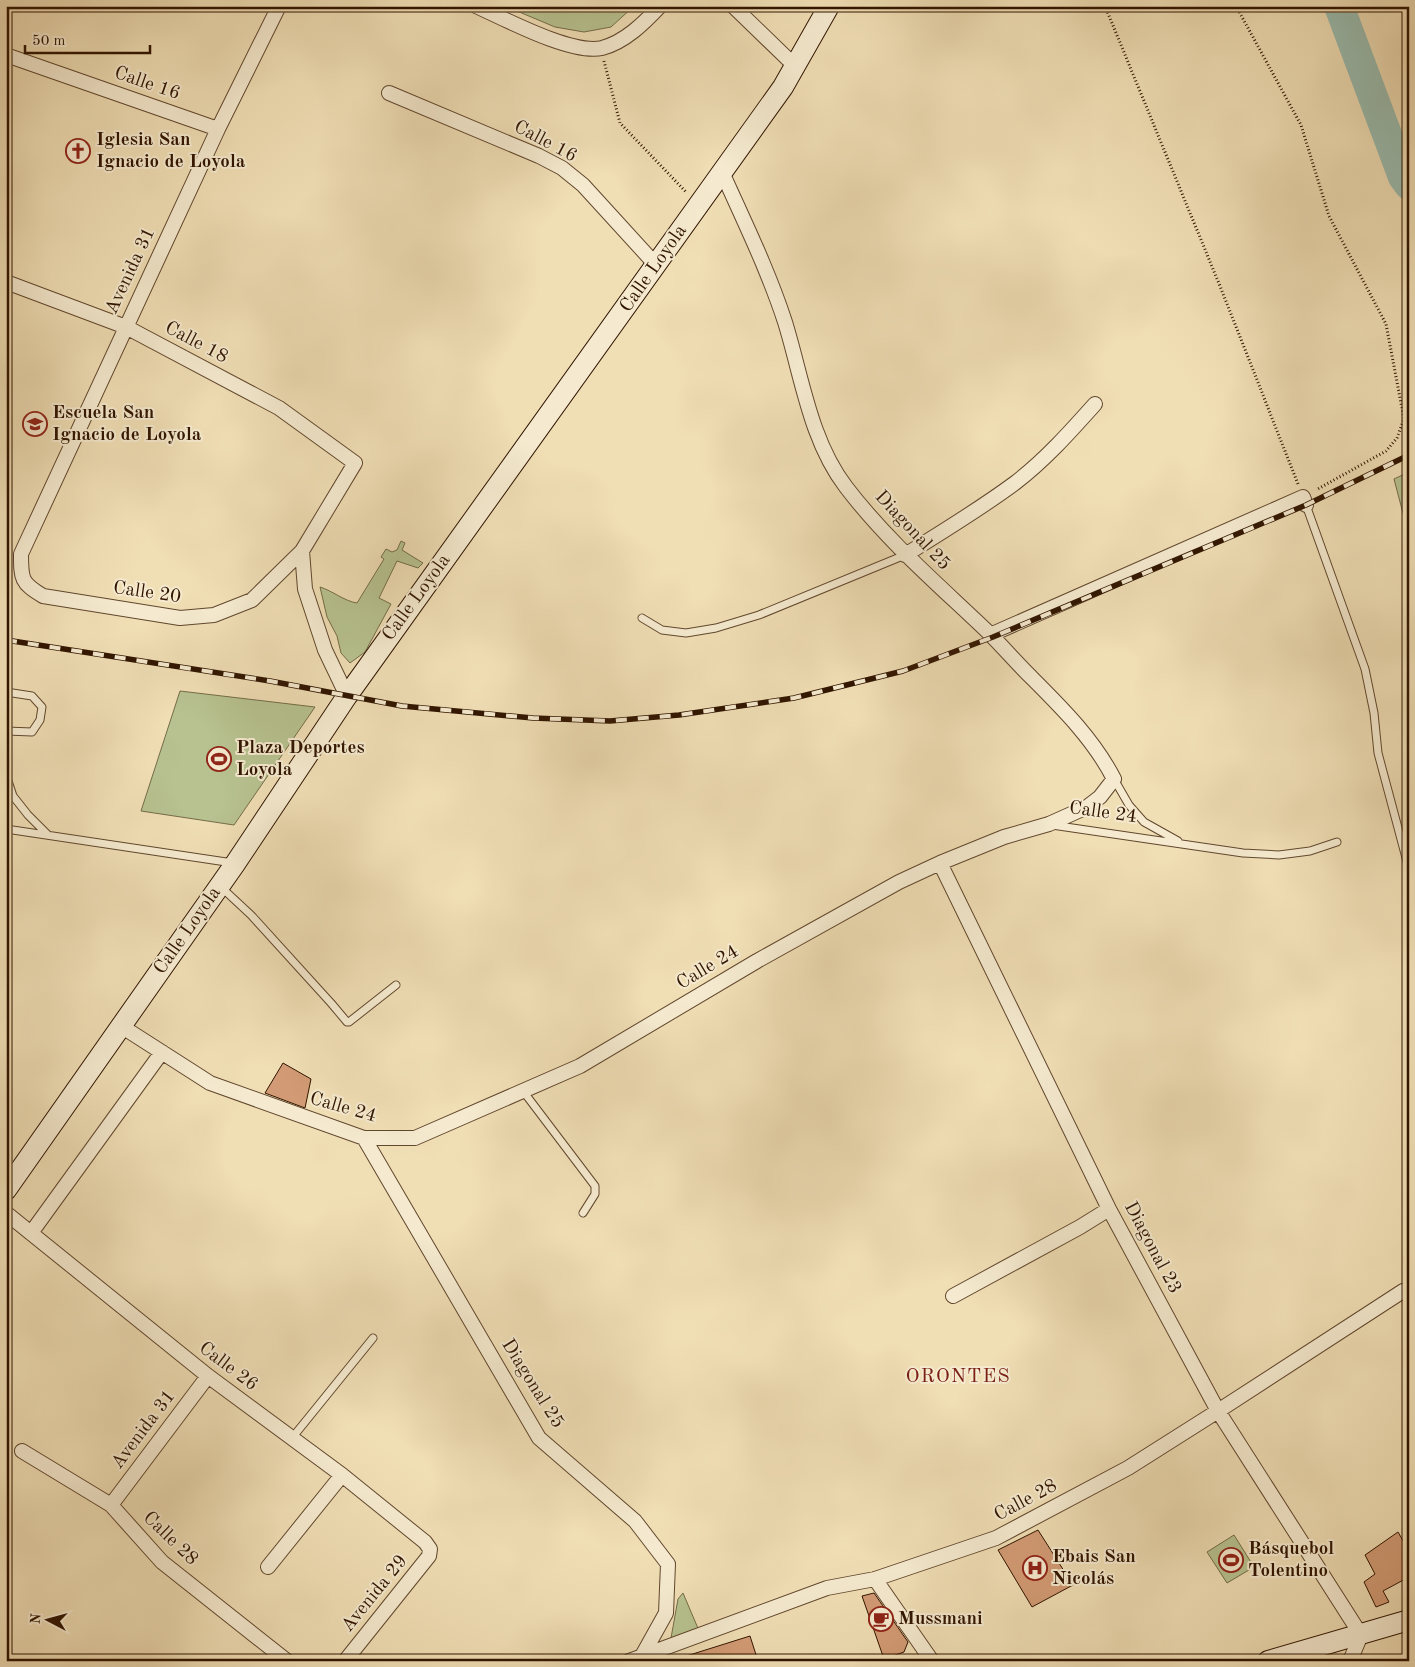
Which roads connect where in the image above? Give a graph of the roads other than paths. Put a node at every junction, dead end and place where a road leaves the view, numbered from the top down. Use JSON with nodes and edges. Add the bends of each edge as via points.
{"nodes":[{"id":1,"x":279,"y":6,"type":"edge"},
{"id":2,"x":476,"y":6,"type":"edge"},
{"id":3,"x":660,"y":6,"type":"edge"},
{"id":4,"x":733,"y":6,"type":"edge"},
{"id":5,"x":829,"y":6,"type":"edge"},
{"id":6,"x":6,"y":55,"type":"edge"},
{"id":7,"x":796,"y":67,"type":"junction"},
{"id":8,"x":389,"y":93,"type":"dead end"},
{"id":9,"x":218,"y":129,"type":"junction"},
{"id":10,"x":722,"y":172,"type":"junction"},
{"id":11,"x":656,"y":265,"type":"junction"},
{"id":12,"x":6,"y":282,"type":"edge"},
{"id":13,"x":126,"y":327,"type":"junction"},
{"id":14,"x":1095,"y":404,"type":"dead end"},
{"id":15,"x":355,"y":463,"type":"joint"},
{"id":16,"x":1305,"y":501,"type":"joint"},
{"id":17,"x":302,"y":551,"type":"junction"},
{"id":18,"x":21,"y":554,"type":"joint"},
{"id":19,"x":905,"y":555,"type":"junction"},
{"id":20,"x":642,"y":618,"type":"dead end"},
{"id":21,"x":990,"y":635,"type":"junction"},
{"id":22,"x":6,"y":692,"type":"edge"},
{"id":23,"x":347,"y":696,"type":"junction"},
{"id":24,"x":6,"y":731,"type":"edge"},
{"id":25,"x":6,"y":775,"type":"edge"},
{"id":26,"x":1114,"y":779,"type":"junction"},
{"id":27,"x":1049,"y":824,"type":"junction"},
{"id":28,"x":6,"y":830,"type":"edge"},
{"id":29,"x":48,"y":836,"type":"junction"},
{"id":30,"x":1337,"y":842,"type":"dead end"},
{"id":31,"x":1182,"y":844,"type":"junction"},
{"id":32,"x":940,"y":863,"type":"junction"},
{"id":33,"x":235,"y":864,"type":"junction"},
{"id":34,"x":1409,"y":869,"type":"edge"},
{"id":35,"x":220,"y":886,"type":"junction"},
{"id":36,"x":396,"y":985,"type":"dead end"},
{"id":37,"x":121,"y":1026,"type":"junction"},
{"id":38,"x":162,"y":1052,"type":"junction"},
{"id":39,"x":523,"y":1091,"type":"junction"},
{"id":40,"x":364,"y":1138,"type":"junction"},
{"id":41,"x":6,"y":1190,"type":"edge"},
{"id":42,"x":1109,"y":1209,"type":"junction"},
{"id":43,"x":6,"y":1213,"type":"edge"},
{"id":44,"x":583,"y":1213,"type":"dead end"},
{"id":45,"x":32,"y":1234,"type":"junction"},
{"id":46,"x":1403,"y":1291,"type":"dead end"},
{"id":47,"x":954,"y":1296,"type":"dead end"},
{"id":48,"x":373,"y":1338,"type":"dead end"},
{"id":49,"x":208,"y":1376,"type":"junction"},
{"id":50,"x":1218,"y":1412,"type":"junction"},
{"id":51,"x":292,"y":1438,"type":"junction"},
{"id":52,"x":22,"y":1451,"type":"dead end"},
{"id":53,"x":342,"y":1475,"type":"junction"},
{"id":54,"x":111,"y":1505,"type":"junction"},
{"id":55,"x":430,"y":1549,"type":"joint"},
{"id":56,"x":268,"y":1567,"type":"dead end"},
{"id":57,"x":875,"y":1579,"type":"junction"},
{"id":58,"x":1409,"y":1620,"type":"edge"},
{"id":59,"x":1361,"y":1635,"type":"junction"},
{"id":60,"x":635,"y":1658,"type":"edge"},
{"id":61,"x":287,"y":1661,"type":"edge"},
{"id":62,"x":345,"y":1661,"type":"edge"},
{"id":63,"x":932,"y":1661,"type":"edge"},
{"id":64,"x":1268,"y":1661,"type":"edge"},
{"id":65,"x":1350,"y":1661,"type":"edge"}],
"edges":[{"from":1,"to":9,"type":"street","name":"Avenida 31"},
{"from":2,"to":3,"type":"street","via":[[563,44],[580,48],[601,48],[622,38],[644,24]]},
{"from":4,"to":7,"type":"street"},
{"from":5,"to":7,"type":"main road","name":"Calle Loyola"},
{"from":6,"to":9,"type":"street","name":"Calle 16"},
{"from":7,"to":10,"type":"main road","name":"Calle Loyola"},
{"from":8,"to":11,"type":"street","name":"Calle 16","via":[[562,168],[583,185]]},
{"from":9,"to":13,"type":"street","name":"Avenida 31"},
{"from":10,"to":11,"type":"main road","name":"Calle Loyola"},
{"from":10,"to":19,"type":"street","name":"Diagonal 25","via":[[771,282],[817,436],[831,466],[846,488]]},
{"from":11,"to":23,"type":"main road","name":"Calle Loyola"},
{"from":12,"to":13,"type":"street","name":"Calle 18"},
{"from":13,"to":15,"type":"street","name":"Calle 18","via":[[279,408]]},
{"from":13,"to":18,"type":"street","name":"Avenida 31"},
{"from":14,"to":19,"type":"street","via":[[1057,446],[1016,482]]},
{"from":15,"to":17,"type":"street","name":"Calle 20"},
{"from":16,"to":21,"type":"street"},
{"from":16,"to":34,"type":"lane","via":[[1365,668],[1378,753]]},
{"from":17,"to":18,"type":"street","name":"Calle 20","via":[[252,600],[214,615],[180,618],[44,596],[28,587],[21,574]]},
{"from":17,"to":23,"type":"street","via":[[305,589],[325,650]]},
{"from":19,"to":20,"type":"lane","via":[[758,615],[716,628],[686,633],[662,630]]},
{"from":19,"to":21,"type":"street","name":"Diagonal 25"},
{"from":21,"to":26,"type":"street","name":"Diagonal 25","via":[[1067,712]]},
{"from":22,"to":24,"type":"lane","via":[[32,696],[42,707],[40,720],[32,732]]},
{"from":23,"to":33,"type":"main road","name":"Calle Loyola"},
{"from":25,"to":29,"type":"lane","via":[[13,796]]},
{"from":26,"to":27,"type":"street","via":[[1087,807]]},
{"from":26,"to":31,"type":"lane","name":"Diagonal 25","via":[[1129,805],[1144,822]]},
{"from":27,"to":31,"type":"lane","name":"Calle 24"},
{"from":27,"to":32,"type":"street","name":"Calle 24","via":[[1004,837]]},
{"from":28,"to":29,"type":"lane"},
{"from":29,"to":33,"type":"lane"},
{"from":30,"to":31,"type":"lane","name":"Calle 24","via":[[1279,855]]},
{"from":32,"to":39,"type":"street","name":"Calle 24","via":[[899,882],[757,961],[580,1066]]},
{"from":32,"to":42,"type":"street","name":"Diagonal 23"},
{"from":33,"to":35,"type":"main road","name":"Calle Loyola"},
{"from":35,"to":36,"type":"lane","via":[[251,915],[347,1022]]},
{"from":35,"to":37,"type":"main road","name":"Calle Loyola"},
{"from":37,"to":38,"type":"street","name":"Calle 24"},
{"from":37,"to":41,"type":"main road","name":"Calle Loyola"},
{"from":38,"to":40,"type":"street","name":"Calle 24","via":[[210,1084]]},
{"from":38,"to":45,"type":"street"},
{"from":39,"to":40,"type":"street","name":"Calle 24","via":[[415,1138]]},
{"from":39,"to":44,"type":"lane","via":[[595,1186],[595,1194]]},
{"from":40,"to":60,"type":"street","name":"Diagonal 25","via":[[540,1438],[634,1521],[668,1564],[666,1613]]},
{"from":42,"to":47,"type":"street"},
{"from":42,"to":50,"type":"street","name":"Diagonal 23"},
{"from":43,"to":45,"type":"street","name":"Calle 26"},
{"from":45,"to":49,"type":"street","name":"Calle 26"},
{"from":46,"to":50,"type":"street","name":"Calle 28"},
{"from":48,"to":51,"type":"lane"},
{"from":49,"to":51,"type":"street","name":"Calle 26"},
{"from":49,"to":54,"type":"street","name":"Avenida 31"},
{"from":50,"to":57,"type":"street","name":"Calle 28","via":[[1128,1468],[996,1538]]},
{"from":50,"to":59,"type":"street","name":"Diagonal 23"},
{"from":51,"to":53,"type":"street","name":"Calle 26"},
{"from":52,"to":54,"type":"street","name":"Calle 28"},
{"from":53,"to":55,"type":"street","name":"Calle 26"},
{"from":53,"to":56,"type":"street"},
{"from":54,"to":61,"type":"street","name":"Calle 28","via":[[162,1562]]},
{"from":55,"to":62,"type":"street","name":"Avenida 29","via":[[429,1556]]},
{"from":57,"to":60,"type":"street","name":"Calle 28","via":[[827,1588]]},
{"from":57,"to":63,"type":"street"},
{"from":58,"to":59,"type":"main road"},
{"from":59,"to":64,"type":"main road"},
{"from":59,"to":65,"type":"street"}]}
